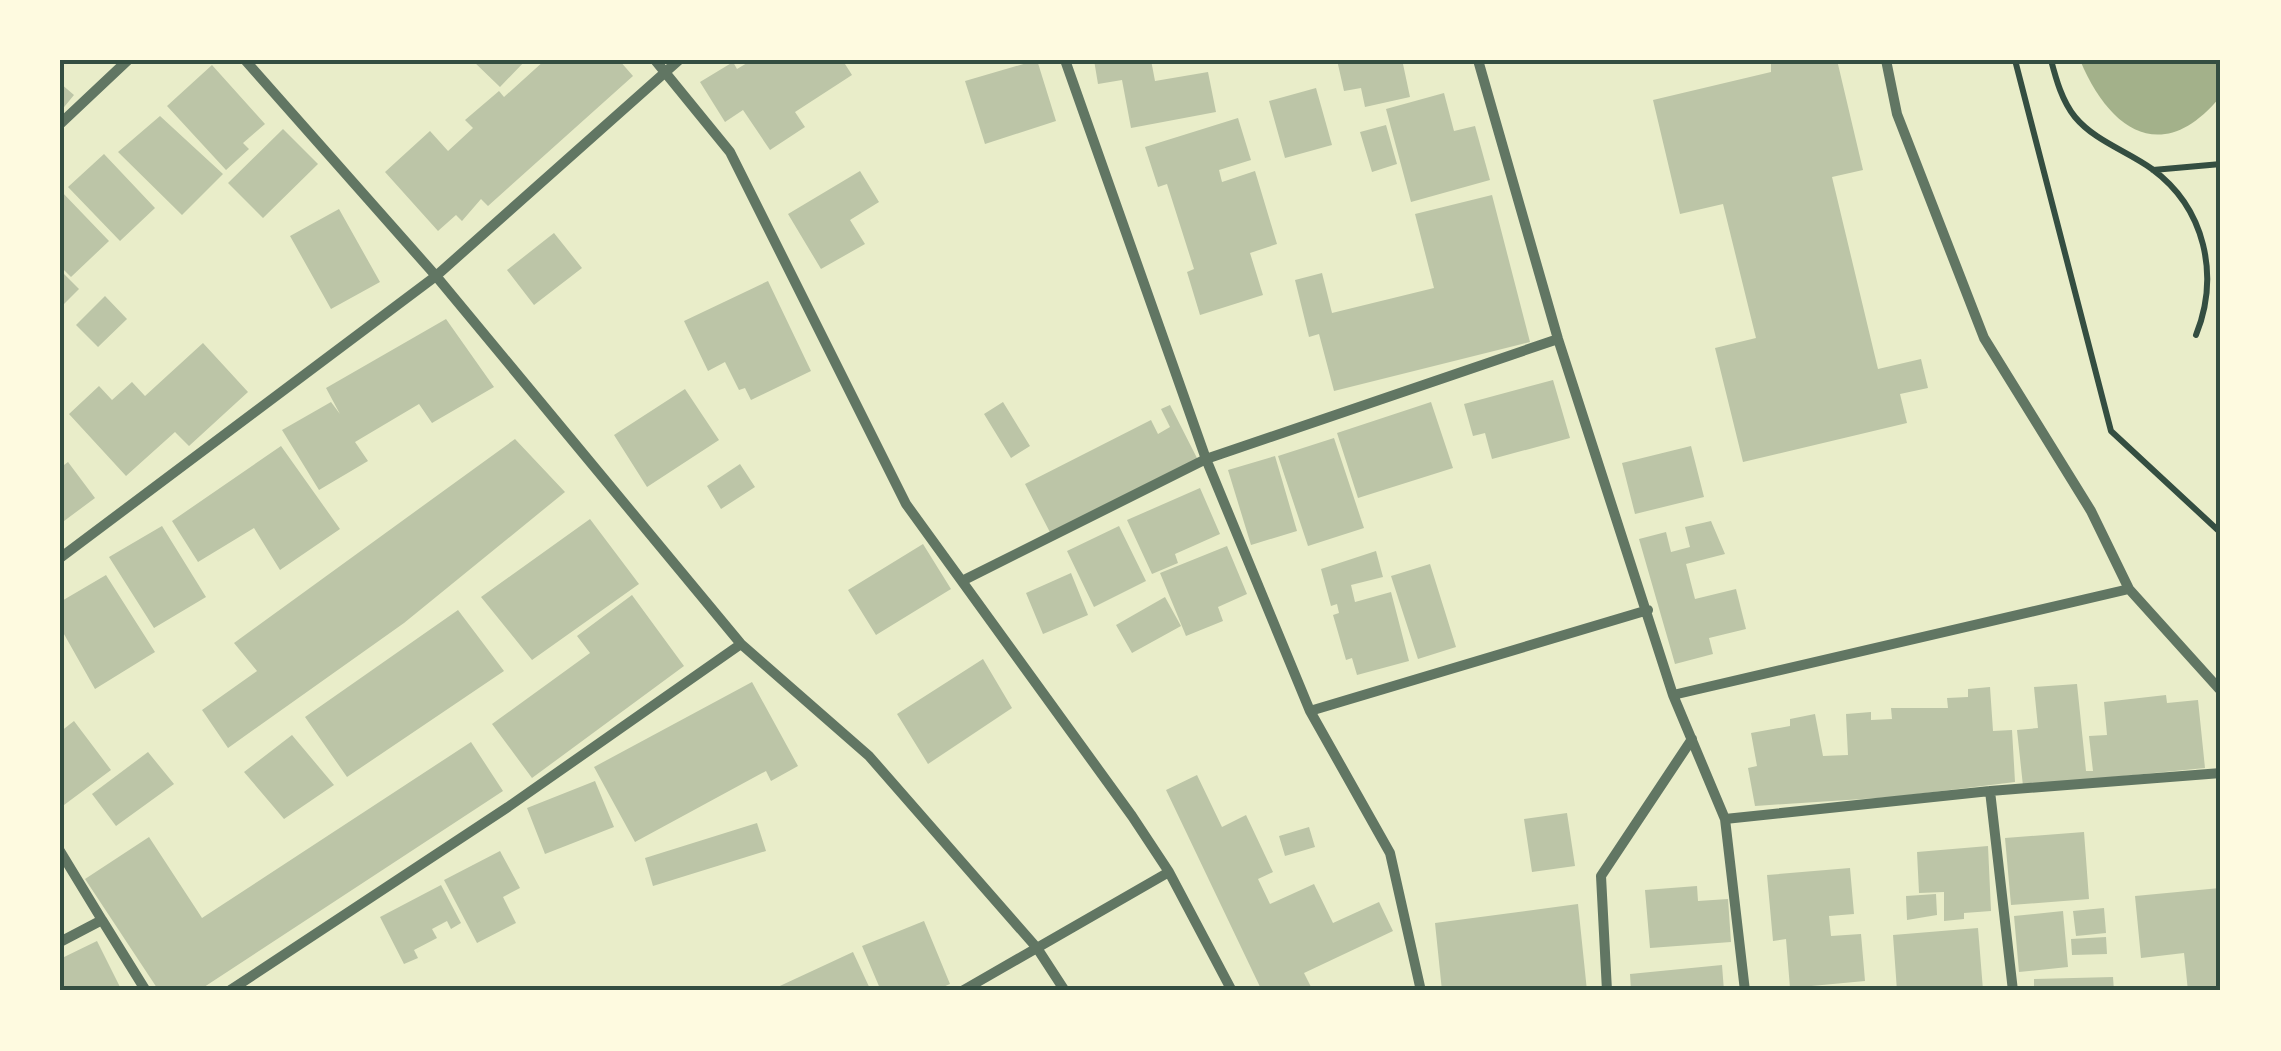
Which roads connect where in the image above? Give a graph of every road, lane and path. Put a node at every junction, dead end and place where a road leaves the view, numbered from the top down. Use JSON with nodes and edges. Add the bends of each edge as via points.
{"nodes":[{"id":1,"x":128,"y":60,"type":"edge"},
{"id":2,"x":244,"y":60,"type":"edge"},
{"id":3,"x":655,"y":60,"type":"edge"},
{"id":4,"x":679,"y":60,"type":"edge"},
{"id":5,"x":1064,"y":60,"type":"edge"},
{"id":6,"x":1478,"y":60,"type":"edge"},
{"id":7,"x":1886,"y":60,"type":"edge"},
{"id":8,"x":2014,"y":60,"type":"edge"},
{"id":9,"x":2051,"y":60,"type":"edge"},
{"id":10,"x":668,"y":73,"type":"junction"},
{"id":11,"x":60,"y":124,"type":"edge"},
{"id":12,"x":2221,"y":164,"type":"edge"},
{"id":13,"x":2154,"y":170,"type":"junction"},
{"id":14,"x":436,"y":276,"type":"junction"},
{"id":15,"x":2196,"y":335,"type":"dead end"},
{"id":16,"x":1558,"y":339,"type":"junction"},
{"id":17,"x":1206,"y":459,"type":"junction"},
{"id":18,"x":2221,"y":533,"type":"edge"},
{"id":19,"x":60,"y":558,"type":"edge"},
{"id":20,"x":962,"y":581,"type":"junction"},
{"id":21,"x":2129,"y":590,"type":"junction"},
{"id":22,"x":1648,"y":610,"type":"junction"},
{"id":23,"x":741,"y":644,"type":"junction"},
{"id":24,"x":2221,"y":691,"type":"edge"},
{"id":25,"x":1673,"y":695,"type":"junction"},
{"id":26,"x":1310,"y":710,"type":"junction"},
{"id":27,"x":1692,"y":739,"type":"junction"},
{"id":28,"x":2221,"y":773,"type":"edge"},
{"id":29,"x":1990,"y":792,"type":"junction"},
{"id":30,"x":1726,"y":820,"type":"junction"},
{"id":31,"x":60,"y":851,"type":"edge"},
{"id":32,"x":1170,"y":872,"type":"junction"},
{"id":33,"x":102,"y":920,"type":"junction"},
{"id":34,"x":60,"y":942,"type":"edge"},
{"id":35,"x":1038,"y":948,"type":"junction"},
{"id":36,"x":146,"y":991,"type":"edge"},
{"id":37,"x":229,"y":991,"type":"edge"},
{"id":38,"x":962,"y":991,"type":"edge"},
{"id":39,"x":1065,"y":991,"type":"edge"},
{"id":40,"x":1232,"y":991,"type":"edge"},
{"id":41,"x":1421,"y":991,"type":"edge"},
{"id":42,"x":1607,"y":991,"type":"edge"},
{"id":43,"x":1745,"y":991,"type":"edge"},
{"id":44,"x":2013,"y":991,"type":"edge"}],
"edges":[{"from":1,"to":11,"type":"street"},
{"from":2,"to":14,"type":"street"},
{"from":3,"to":10,"type":"street"},
{"from":4,"to":10,"type":"street"},
{"from":5,"to":17,"type":"street"},
{"from":6,"to":16,"type":"street"},
{"from":7,"to":21,"type":"street","via":[[1897,114],[1984,338],[2091,511]]},
{"from":8,"to":18,"type":"path","via":[[2111,430]]},
{"from":9,"to":13,"type":"path","via":[[2073,115]]},
{"from":10,"to":14,"type":"street"},
{"from":10,"to":20,"type":"street","via":[[730,152],[906,504]]},
{"from":12,"to":13,"type":"path"},
{"from":13,"to":15,"type":"path","via":[[2193,213],[2204,244],[2208,292]]},
{"from":14,"to":19,"type":"street"},
{"from":14,"to":23,"type":"street"},
{"from":16,"to":17,"type":"street"},
{"from":16,"to":22,"type":"street"},
{"from":17,"to":20,"type":"street"},
{"from":17,"to":26,"type":"street"},
{"from":20,"to":32,"type":"street"},
{"from":21,"to":24,"type":"street"},
{"from":21,"to":25,"type":"street"},
{"from":22,"to":25,"type":"street"},
{"from":22,"to":26,"type":"street"},
{"from":23,"to":35,"type":"street","via":[[869,756]]},
{"from":23,"to":37,"type":"street"},
{"from":25,"to":27,"type":"street"},
{"from":26,"to":41,"type":"street","via":[[1390,853]]},
{"from":27,"to":30,"type":"street"},
{"from":27,"to":42,"type":"street","via":[[1601,876]]},
{"from":28,"to":29,"type":"street"},
{"from":29,"to":30,"type":"street"},
{"from":29,"to":44,"type":"street"},
{"from":30,"to":43,"type":"street"},
{"from":31,"to":33,"type":"street"},
{"from":32,"to":35,"type":"street"},
{"from":32,"to":40,"type":"street"},
{"from":33,"to":34,"type":"street"},
{"from":33,"to":36,"type":"street"},
{"from":35,"to":38,"type":"street"},
{"from":35,"to":39,"type":"street"}]}
